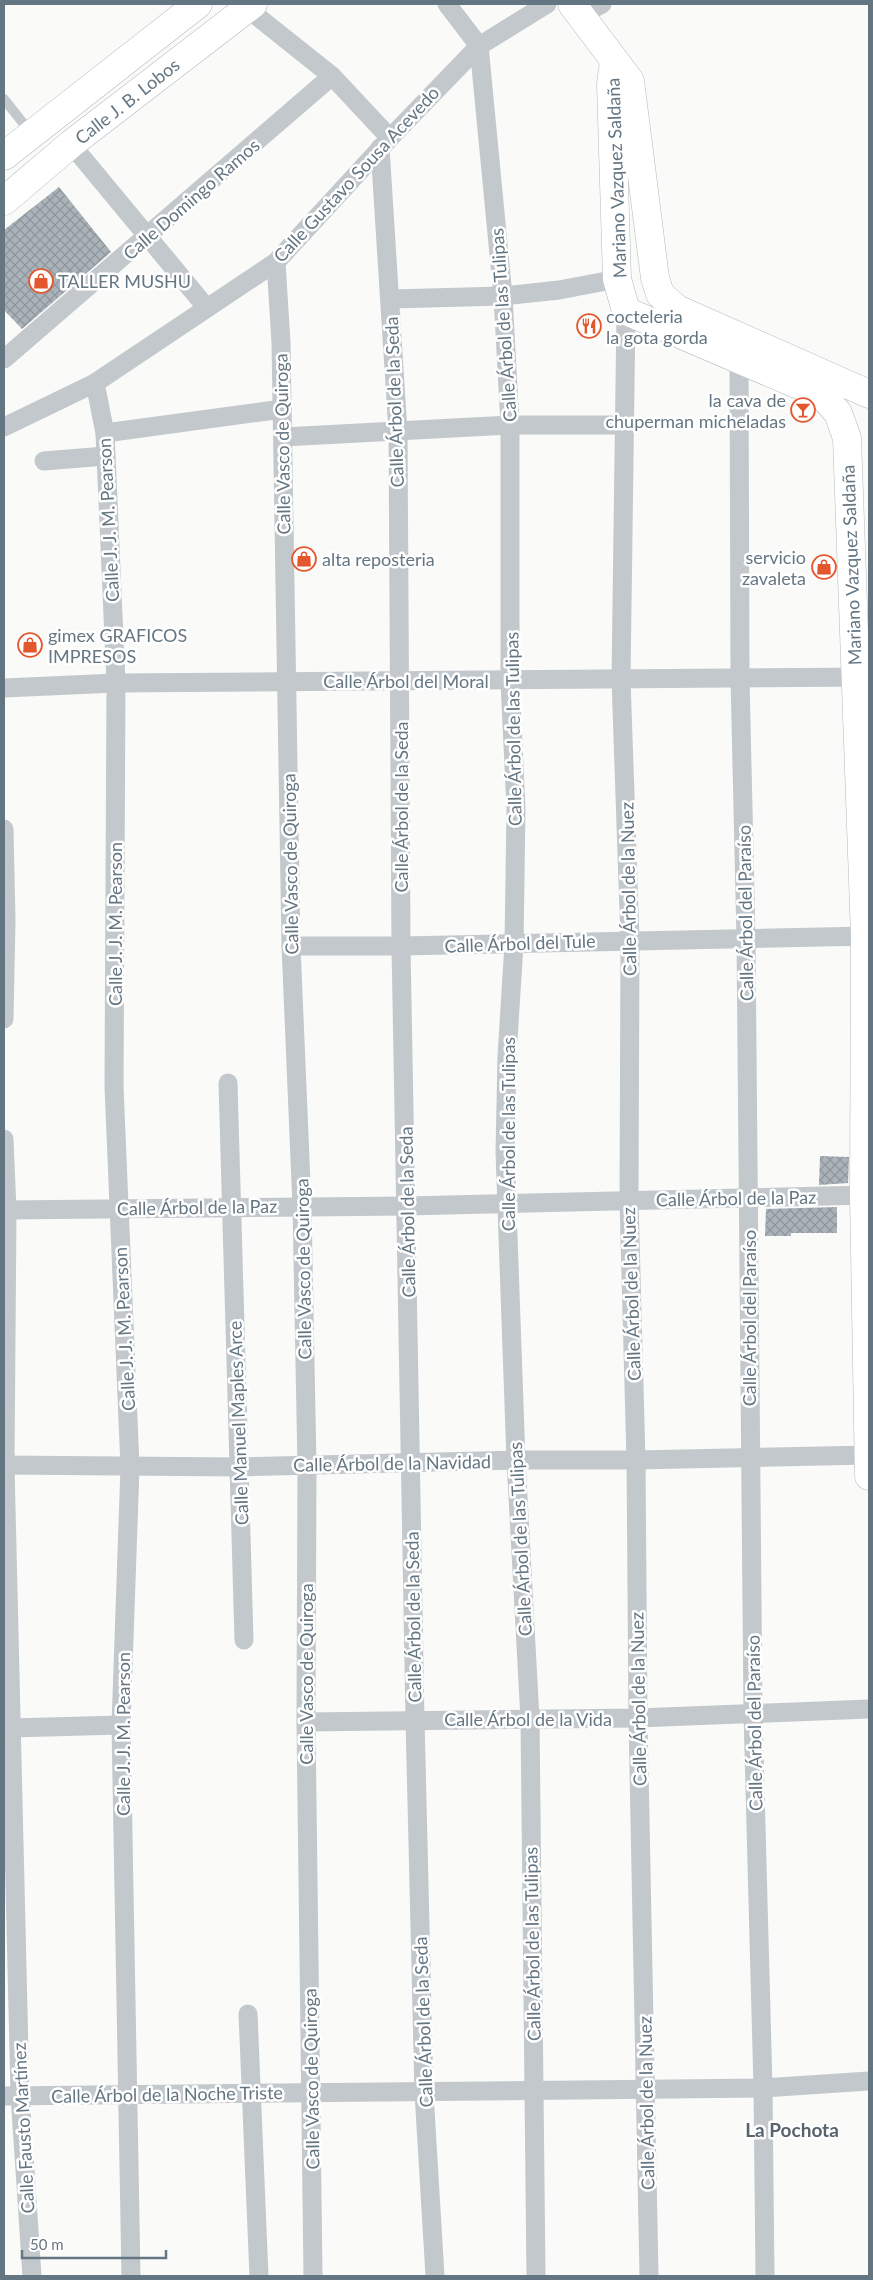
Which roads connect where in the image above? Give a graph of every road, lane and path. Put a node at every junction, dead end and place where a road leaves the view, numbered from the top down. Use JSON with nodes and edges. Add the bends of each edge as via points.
{"nodes":[{"id":1,"x":447,"y":4,"type":"edge"},
{"id":2,"x":547,"y":4,"type":"edge"},
{"id":3,"x":195,"y":5,"type":"edge"},
{"id":4,"x":250,"y":6,"type":"edge"},
{"id":5,"x":585,"y":7,"type":"edge"},
{"id":6,"x":479,"y":46,"type":"junction"},
{"id":7,"x":614,"y":61,"type":"junction"},
{"id":8,"x":332,"y":76,"type":"junction"},
{"id":9,"x":4,"y":99,"type":"edge"},
{"id":10,"x":32,"y":134,"type":"junction"},
{"id":11,"x":385,"y":143,"type":"junction"},
{"id":12,"x":71,"y":144,"type":"junction"},
{"id":13,"x":4,"y":156,"type":"edge"},
{"id":14,"x":4,"y":201,"type":"edge"},
{"id":15,"x":148,"y":237,"type":"junction"},
{"id":16,"x":276,"y":262,"type":"junction"},
{"id":17,"x":617,"y":279,"type":"junction"},
{"id":18,"x":503,"y":296,"type":"junction"},
{"id":19,"x":390,"y":299,"type":"junction"},
{"id":20,"x":206,"y":307,"type":"junction"},
{"id":21,"x":626,"y":311,"type":"junction"},
{"id":22,"x":4,"y":358,"type":"edge"},
{"id":23,"x":739,"y":359,"type":"junction"},
{"id":24,"x":95,"y":383,"type":"junction"},
{"id":25,"x":869,"y":394,"type":"edge"},
{"id":26,"x":282,"y":409,"type":"junction"},
{"id":27,"x":510,"y":425,"type":"junction"},
{"id":28,"x":624,"y":425,"type":"junction"},
{"id":29,"x":4,"y":427,"type":"edge"},
{"id":30,"x":398,"y":432,"type":"junction"},
{"id":31,"x":105,"y":433,"type":"junction"},
{"id":32,"x":283,"y":437,"type":"junction"},
{"id":33,"x":105,"y":456,"type":"junction"},
{"id":34,"x":44,"y":461,"type":"dead end"},
{"id":35,"x":862,"y":677,"type":"edge"},
{"id":36,"x":740,"y":678,"type":"junction"},
{"id":37,"x":622,"y":679,"type":"junction"},
{"id":38,"x":400,"y":681,"type":"junction"},
{"id":39,"x":510,"y":681,"type":"junction"},
{"id":40,"x":286,"y":682,"type":"junction"},
{"id":41,"x":116,"y":684,"type":"junction"},
{"id":42,"x":4,"y":688,"type":"edge"},
{"id":43,"x":4,"y":829,"type":"edge"},
{"id":44,"x":867,"y":936,"type":"edge"},
{"id":45,"x":746,"y":939,"type":"junction"},
{"id":46,"x":630,"y":940,"type":"junction"},
{"id":47,"x":514,"y":944,"type":"junction"},
{"id":48,"x":291,"y":946,"type":"junction"},
{"id":49,"x":402,"y":946,"type":"junction"},
{"id":50,"x":4,"y":1019,"type":"edge"},
{"id":51,"x":228,"y":1083,"type":"dead end"},
{"id":52,"x":4,"y":1139,"type":"edge"},
{"id":53,"x":867,"y":1195,"type":"edge"},
{"id":54,"x":749,"y":1197,"type":"junction"},
{"id":55,"x":629,"y":1201,"type":"junction"},
{"id":56,"x":506,"y":1203,"type":"junction"},
{"id":57,"x":302,"y":1206,"type":"junction"},
{"id":58,"x":407,"y":1206,"type":"junction"},
{"id":59,"x":231,"y":1207,"type":"junction"},
{"id":60,"x":119,"y":1208,"type":"junction"},
{"id":61,"x":5,"y":1210,"type":"edge"},
{"id":62,"x":869,"y":1455,"type":"edge"},
{"id":63,"x":750,"y":1458,"type":"junction"},
{"id":64,"x":516,"y":1460,"type":"junction"},
{"id":65,"x":636,"y":1460,"type":"junction"},
{"id":66,"x":411,"y":1463,"type":"junction"},
{"id":67,"x":4,"y":1465,"type":"edge"},
{"id":68,"x":307,"y":1466,"type":"junction"},
{"id":69,"x":130,"y":1467,"type":"junction"},
{"id":70,"x":239,"y":1467,"type":"junction"},
{"id":71,"x":869,"y":1476,"type":"edge"},
{"id":72,"x":244,"y":1640,"type":"dead end"},
{"id":73,"x":869,"y":1709,"type":"edge"},
{"id":74,"x":753,"y":1713,"type":"junction"},
{"id":75,"x":638,"y":1718,"type":"junction"},
{"id":76,"x":415,"y":1720,"type":"junction"},
{"id":77,"x":530,"y":1720,"type":"junction"},
{"id":78,"x":306,"y":1722,"type":"junction"},
{"id":79,"x":120,"y":1725,"type":"junction"},
{"id":80,"x":11,"y":1728,"type":"junction"},
{"id":81,"x":248,"y":2014,"type":"dead end"},
{"id":82,"x":869,"y":2081,"type":"edge"},
{"id":83,"x":647,"y":2088,"type":"junction"},
{"id":84,"x":763,"y":2088,"type":"junction"},
{"id":85,"x":534,"y":2091,"type":"junction"},
{"id":86,"x":250,"y":2093,"type":"junction"},
{"id":87,"x":311,"y":2093,"type":"junction"},
{"id":88,"x":424,"y":2093,"type":"junction"},
{"id":89,"x":129,"y":2094,"type":"junction"},
{"id":90,"x":12,"y":2096,"type":"edge"},
{"id":91,"x":32,"y":2276,"type":"edge"},
{"id":92,"x":131,"y":2276,"type":"edge"},
{"id":93,"x":259,"y":2276,"type":"edge"},
{"id":94,"x":313,"y":2276,"type":"edge"},
{"id":95,"x":435,"y":2276,"type":"edge"},
{"id":96,"x":536,"y":2276,"type":"edge"},
{"id":97,"x":649,"y":2276,"type":"edge"},
{"id":98,"x":765,"y":2276,"type":"edge"}],
"edges":[{"from":1,"to":6,"type":"street"},
{"from":2,"to":6,"type":"street","name":"Calle Gustavo Sousa Acevedo"},
{"from":3,"to":10,"type":"street","name":"Calle J. B. Lobos"},
{"from":4,"to":8,"type":"street"},
{"from":4,"to":12,"type":"street","name":"Calle J. B. Lobos"},
{"from":5,"to":7,"type":"street"},
{"from":6,"to":11,"type":"street","name":"Calle Gustavo Sousa Acevedo"},
{"from":6,"to":18,"type":"street","name":"Calle Árbol de las Tulipas"},
{"from":7,"to":17,"type":"street","name":"Mariano Vazquez Saldaña","via":[[611,84]]},
{"from":7,"to":25,"type":"street","via":[[630,81],[655,278],[660,294],[677,309]]},
{"from":8,"to":11,"type":"street"},
{"from":8,"to":15,"type":"street","name":"Calle Domingo Ramos"},
{"from":9,"to":10,"type":"lane"},
{"from":10,"to":13,"type":"street","name":"Calle J. B. Lobos"},
{"from":11,"to":16,"type":"street","name":"Calle Gustavo Sousa Acevedo"},
{"from":11,"to":19,"type":"street","name":"Calle Árbol de la Seda"},
{"from":12,"to":14,"type":"street","name":"Calle J. B. Lobos"},
{"from":12,"to":15,"type":"street"},
{"from":15,"to":20,"type":"street"},
{"from":15,"to":22,"type":"street","name":"Calle Domingo Ramos"},
{"from":16,"to":20,"type":"street","name":"Calle Gustavo Sousa Acevedo"},
{"from":16,"to":26,"type":"street","name":"Calle Vasco de Quiroga"},
{"from":17,"to":18,"type":"street"},
{"from":17,"to":21,"type":"street","name":"Mariano Vazquez Saldaña"},
{"from":18,"to":19,"type":"street"},
{"from":18,"to":27,"type":"street","name":"Calle Árbol de las Tulipas"},
{"from":19,"to":30,"type":"street","name":"Calle Árbol de la Seda"},
{"from":20,"to":24,"type":"street","name":"Calle Gustavo Sousa Acevedo"},
{"from":21,"to":23,"type":"street","name":"Mariano Vazquez Saldaña"},
{"from":21,"to":28,"type":"street","name":"Calle Árbol de la Nuez"},
{"from":23,"to":35,"type":"street","name":"Mariano Vazquez Saldaña","via":[[822,395],[838,413],[847,438]]},
{"from":23,"to":36,"type":"street","name":"Calle Árbol del Paraíso"},
{"from":24,"to":29,"type":"street","name":"Calle Gustavo Sousa Acevedo"},
{"from":24,"to":31,"type":"street","name":"Calle J. J. M. Pearson"},
{"from":26,"to":31,"type":"street"},
{"from":26,"to":32,"type":"street","name":"Calle Vasco de Quiroga"},
{"from":27,"to":28,"type":"street"},
{"from":27,"to":30,"type":"street"},
{"from":27,"to":39,"type":"street","name":"Calle Árbol de las Tulipas"},
{"from":28,"to":37,"type":"street","name":"Calle Árbol de la Nuez"},
{"from":30,"to":32,"type":"street"},
{"from":30,"to":38,"type":"street","name":"Calle Árbol de la Seda"},
{"from":31,"to":33,"type":"street","name":"Calle J. J. M. Pearson"},
{"from":32,"to":40,"type":"street","name":"Calle Vasco de Quiroga"},
{"from":33,"to":34,"type":"street"},
{"from":33,"to":41,"type":"street","name":"Calle J. J. M. Pearson"},
{"from":35,"to":36,"type":"street","name":"Calle Árbol del Moral"},
{"from":35,"to":44,"type":"street","name":"Mariano Vazquez Saldaña"},
{"from":36,"to":37,"type":"street","name":"Calle Árbol del Moral"},
{"from":36,"to":45,"type":"street","name":"Calle Árbol del Paraíso"},
{"from":37,"to":39,"type":"street","name":"Calle Árbol del Moral"},
{"from":37,"to":46,"type":"street","name":"Calle Árbol de la Nuez"},
{"from":38,"to":39,"type":"street","name":"Calle Árbol del Moral"},
{"from":38,"to":40,"type":"street","name":"Calle Árbol del Moral"},
{"from":38,"to":49,"type":"street","name":"Calle Árbol de la Seda"},
{"from":39,"to":47,"type":"street","name":"Calle Árbol de las Tulipas","via":[[516,809]]},
{"from":40,"to":41,"type":"street","name":"Calle Árbol del Moral"},
{"from":40,"to":48,"type":"street","name":"Calle Vasco de Quiroga"},
{"from":41,"to":42,"type":"street","name":"Calle Árbol del Moral"},
{"from":41,"to":60,"type":"street","name":"Calle J. J. M. Pearson","via":[[114,1086]]},
{"from":43,"to":50,"type":"street"},
{"from":44,"to":45,"type":"street","name":"Calle Árbol del Tule"},
{"from":44,"to":53,"type":"street","name":"Mariano Vazquez Saldaña"},
{"from":45,"to":46,"type":"street","name":"Calle Árbol del Tule"},
{"from":45,"to":54,"type":"street","name":"Calle Árbol del Paraíso"},
{"from":46,"to":47,"type":"street","name":"Calle Árbol del Tule"},
{"from":46,"to":55,"type":"street","name":"Calle Árbol de la Nuez"},
{"from":47,"to":49,"type":"street","name":"Calle Árbol del Tule"},
{"from":47,"to":56,"type":"street","name":"Calle Árbol de las Tulipas","via":[[507,1056]]},
{"from":48,"to":49,"type":"street","name":"Calle Árbol del Tule"},
{"from":48,"to":57,"type":"street","name":"Calle Vasco de Quiroga"},
{"from":49,"to":58,"type":"street","name":"Calle Árbol de la Seda"},
{"from":51,"to":59,"type":"street","name":"Calle Manuel Maples Arce"},
{"from":52,"to":61,"type":"street","name":"Calle Fausto Martínez"},
{"from":53,"to":54,"type":"street","name":"Calle Árbol de la Paz"},
{"from":53,"to":62,"type":"street","name":"Mariano Vazquez Saldaña"},
{"from":54,"to":55,"type":"street","name":"Calle Árbol de la Paz"},
{"from":54,"to":63,"type":"street","name":"Calle Árbol del Paraíso"},
{"from":55,"to":56,"type":"street","name":"Calle Árbol de la Paz"},
{"from":55,"to":65,"type":"street","name":"Calle Árbol de la Nuez"},
{"from":56,"to":58,"type":"street","name":"Calle Árbol de la Paz"},
{"from":56,"to":64,"type":"street","name":"Calle Árbol de las Tulipas"},
{"from":57,"to":58,"type":"street","name":"Calle Árbol de la Paz"},
{"from":57,"to":59,"type":"street","name":"Calle Árbol de la Paz"},
{"from":57,"to":68,"type":"street","name":"Calle Vasco de Quiroga"},
{"from":58,"to":66,"type":"street","name":"Calle Árbol de la Seda"},
{"from":59,"to":60,"type":"street","name":"Calle Árbol de la Paz"},
{"from":59,"to":70,"type":"street","name":"Calle Manuel Maples Arce"},
{"from":60,"to":61,"type":"street","name":"Calle Árbol de la Paz"},
{"from":60,"to":69,"type":"street","name":"Calle J. J. M. Pearson"},
{"from":61,"to":67,"type":"street","name":"Calle Fausto Martínez"},
{"from":62,"to":63,"type":"street","name":"Calle Árbol de la Navidad"},
{"from":62,"to":71,"type":"street","name":"Mariano Vazquez Saldaña"},
{"from":63,"to":65,"type":"street","name":"Calle Árbol de la Navidad"},
{"from":63,"to":74,"type":"street","name":"Calle Árbol del Paraíso"},
{"from":64,"to":65,"type":"street","name":"Calle Árbol de la Navidad"},
{"from":64,"to":66,"type":"street","name":"Calle Árbol de la Navidad"},
{"from":64,"to":77,"type":"street","name":"Calle Árbol de las Tulipas"},
{"from":65,"to":75,"type":"street","name":"Calle Árbol de la Nuez"},
{"from":66,"to":68,"type":"street","name":"Calle Árbol de la Navidad"},
{"from":66,"to":76,"type":"street","name":"Calle Árbol de la Seda"},
{"from":67,"to":69,"type":"street","name":"Calle Árbol de la Navidad"},
{"from":67,"to":80,"type":"street","name":"Calle Fausto Martínez"},
{"from":68,"to":70,"type":"street","name":"Calle Árbol de la Navidad"},
{"from":68,"to":78,"type":"street","name":"Calle Vasco de Quiroga"},
{"from":69,"to":70,"type":"street","name":"Calle Árbol de la Navidad"},
{"from":69,"to":79,"type":"street","name":"Calle J. J. M. Pearson"},
{"from":70,"to":72,"type":"street","name":"Calle Manuel Maples Arce"},
{"from":73,"to":74,"type":"street","name":"Calle Árbol de la Vida"},
{"from":74,"to":75,"type":"street","name":"Calle Árbol de la Vida"},
{"from":74,"to":84,"type":"street","name":"Calle Árbol del Paraíso"},
{"from":75,"to":77,"type":"street","name":"Calle Árbol de la Vida"},
{"from":75,"to":83,"type":"street","name":"Calle Árbol de la Nuez"},
{"from":76,"to":77,"type":"street","name":"Calle Árbol de la Vida"},
{"from":76,"to":78,"type":"street","name":"Calle Árbol de la Vida"},
{"from":76,"to":88,"type":"street","name":"Calle Árbol de la Seda"},
{"from":77,"to":85,"type":"street","name":"Calle Árbol de las Tulipas"},
{"from":78,"to":87,"type":"street","name":"Calle Vasco de Quiroga"},
{"from":79,"to":80,"type":"street"},
{"from":79,"to":89,"type":"street","name":"Calle J. J. M. Pearson"},
{"from":80,"to":90,"type":"street","name":"Calle Fausto Martínez"},
{"from":81,"to":86,"type":"street"},
{"from":82,"to":84,"type":"street","name":"Calle Árbol de la Noche Triste"},
{"from":83,"to":84,"type":"street","name":"Calle Árbol de la Noche Triste"},
{"from":83,"to":85,"type":"street","name":"Calle Árbol de la Noche Triste"},
{"from":83,"to":97,"type":"street","name":"Calle Árbol de la Nuez"},
{"from":84,"to":98,"type":"street","name":"Calle Árbol del Paraíso"},
{"from":85,"to":88,"type":"street","name":"Calle Árbol de la Noche Triste"},
{"from":85,"to":96,"type":"street","name":"Calle Árbol de las Tulipas"},
{"from":86,"to":87,"type":"street","name":"Calle Árbol de la Noche Triste"},
{"from":86,"to":89,"type":"street","name":"Calle Árbol de la Noche Triste"},
{"from":86,"to":93,"type":"street"},
{"from":87,"to":88,"type":"street","name":"Calle Árbol de la Noche Triste"},
{"from":87,"to":94,"type":"street","name":"Calle Vasco de Quiroga"},
{"from":88,"to":95,"type":"street","name":"Calle Árbol de la Seda"},
{"from":89,"to":90,"type":"street","name":"Calle Árbol de la Noche Triste"},
{"from":89,"to":92,"type":"street","name":"Calle J. J. M. Pearson"},
{"from":90,"to":91,"type":"street","name":"Calle Fausto Martínez"}]}
